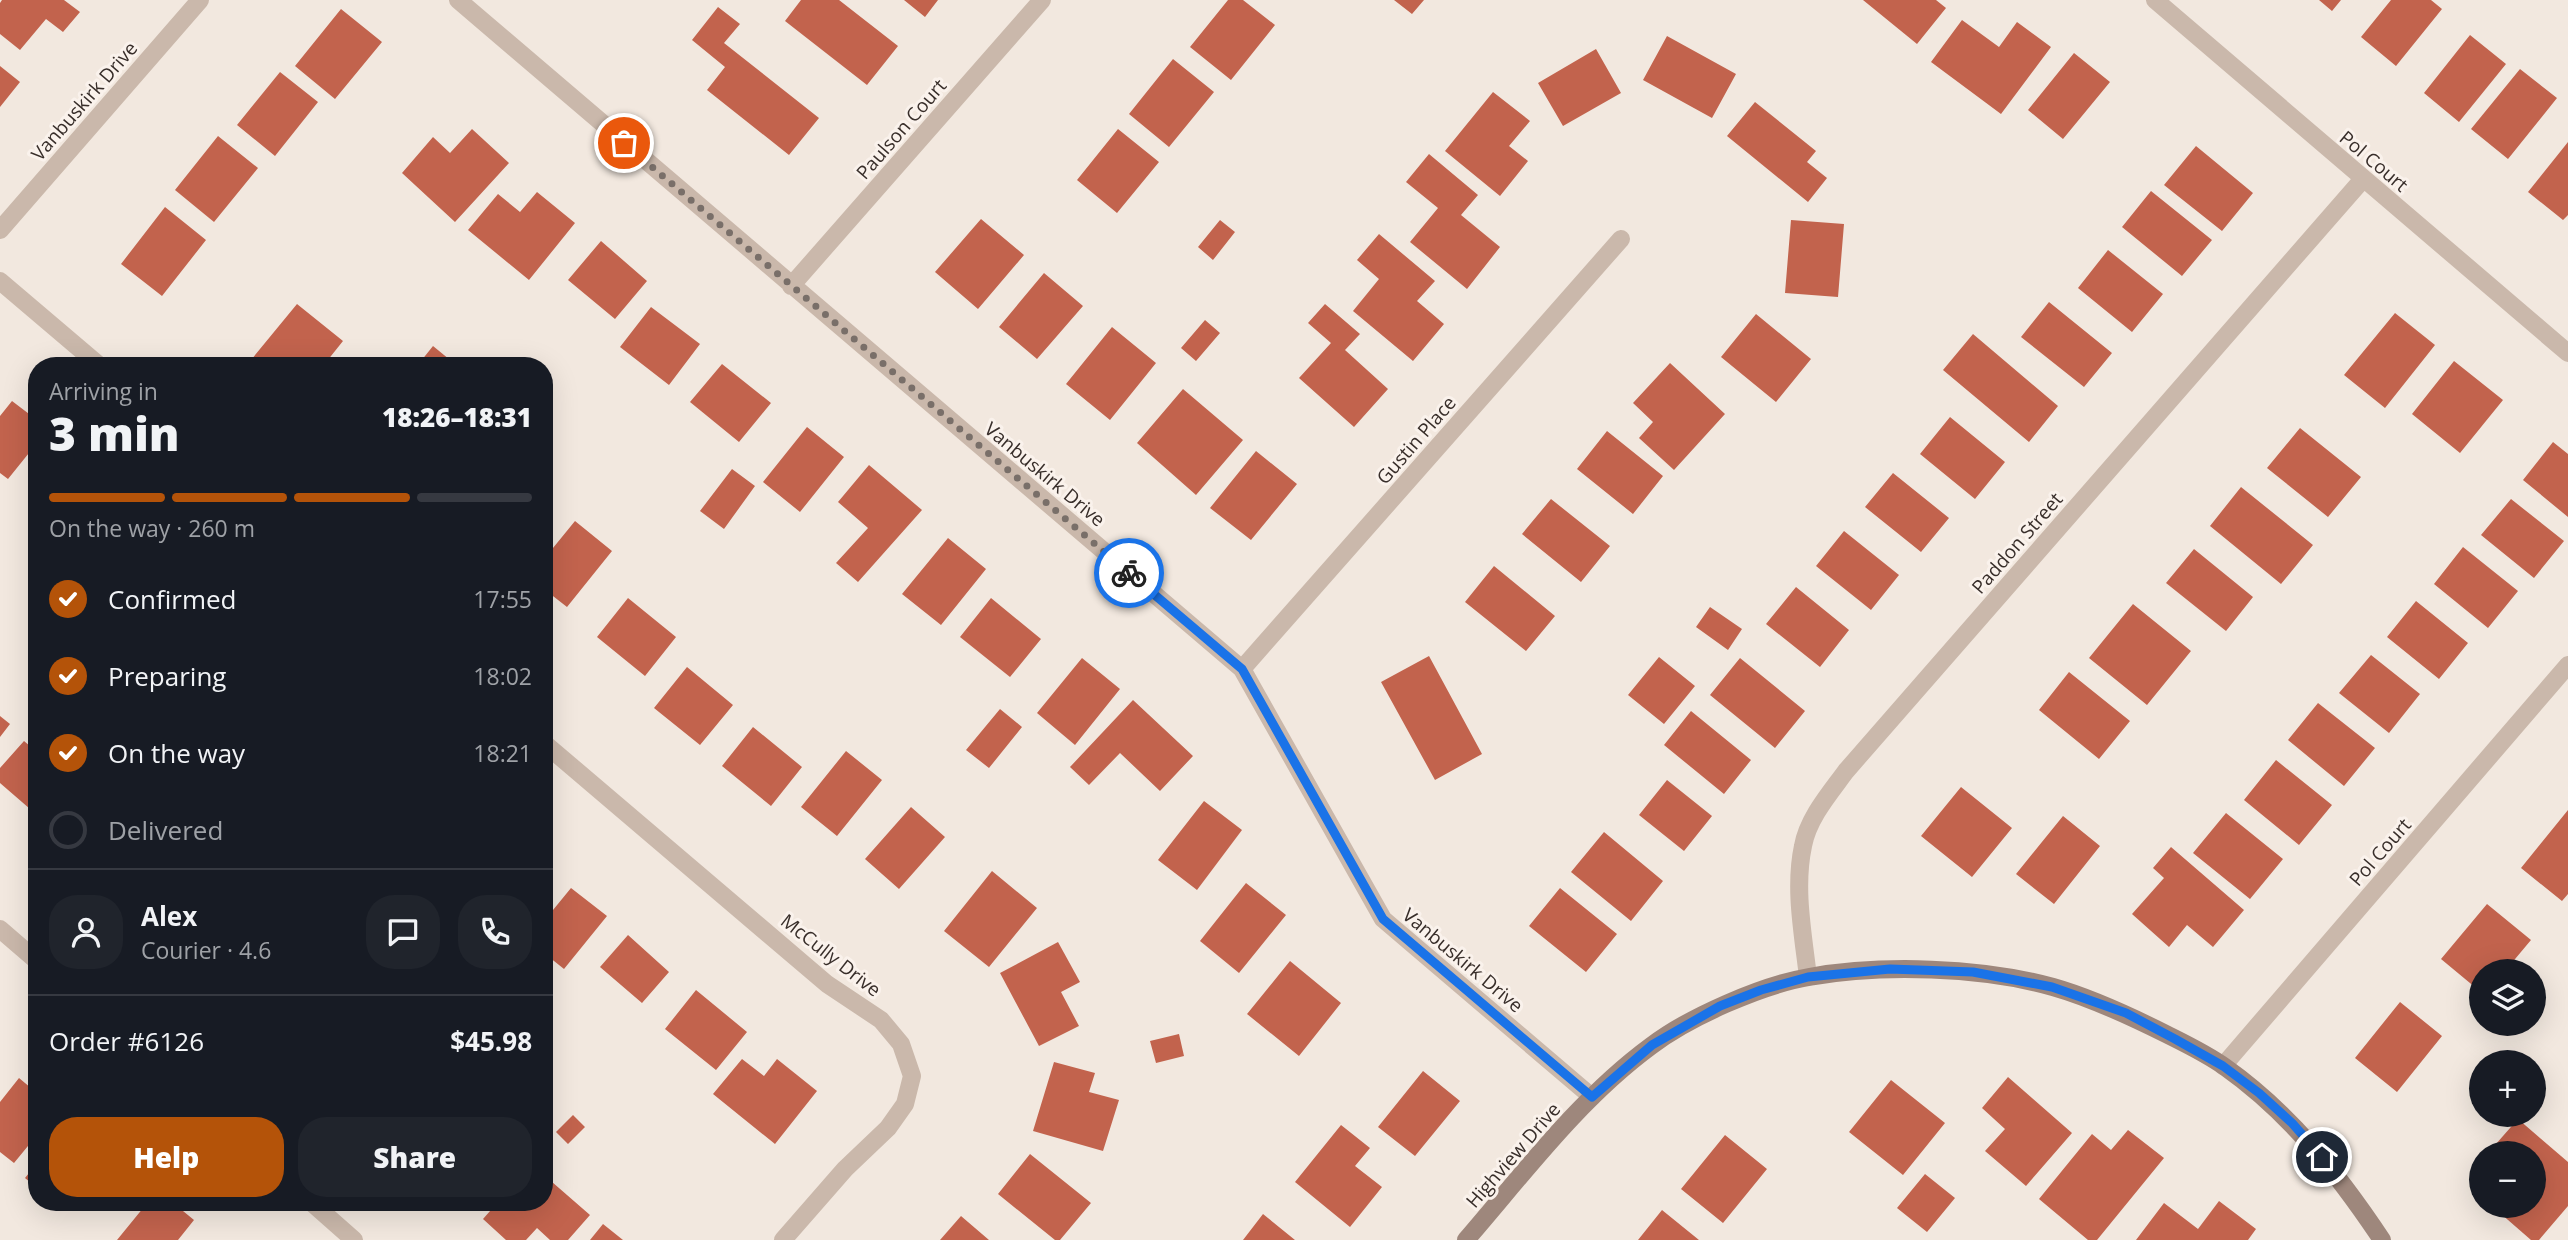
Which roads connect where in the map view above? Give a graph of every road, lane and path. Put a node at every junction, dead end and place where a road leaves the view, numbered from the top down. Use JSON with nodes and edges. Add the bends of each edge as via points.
{"nodes":[{"id":1,"x":200,"y":0,"type":"edge"},
{"id":2,"x":458,"y":0,"type":"edge"},
{"id":3,"x":1042,"y":0,"type":"edge"},
{"id":4,"x":2154,"y":0,"type":"edge"},
{"id":5,"x":2363,"y":179,"type":"junction"},
{"id":6,"x":0,"y":230,"type":"edge"},
{"id":7,"x":1621,"y":239,"type":"dead end"},
{"id":8,"x":0,"y":281,"type":"edge"},
{"id":9,"x":790,"y":286,"type":"junction"},
{"id":10,"x":2568,"y":352,"type":"edge"},
{"id":11,"x":89,"y":357,"type":"edge"},
{"id":12,"x":2568,"y":666,"type":"edge"},
{"id":13,"x":1242,"y":669,"type":"junction"},
{"id":14,"x":553,"y":751,"type":"edge"},
{"id":15,"x":0,"y":929,"type":"edge"},
{"id":16,"x":28,"y":953,"type":"edge"},
{"id":17,"x":1808,"y":977,"type":"junction"},
{"id":18,"x":2223,"y":1066,"type":"junction"},
{"id":19,"x":1592,"y":1097,"type":"junction"},
{"id":20,"x":321,"y":1211,"type":"edge"},
{"id":21,"x":354,"y":1240,"type":"edge"},
{"id":22,"x":783,"y":1240,"type":"edge"},
{"id":23,"x":1466,"y":1240,"type":"edge"},
{"id":24,"x":2382,"y":1240,"type":"edge"}],
"edges":[{"from":1,"to":6,"type":"street","name":"Vanbuskirk Drive"},
{"from":2,"to":9,"type":"street","name":"Vanbuskirk Drive"},
{"from":3,"to":9,"type":"street","name":"Paulson Court"},
{"from":4,"to":5,"type":"street","name":"Pol Court"},
{"from":5,"to":10,"type":"street","name":"Pol Court"},
{"from":5,"to":17,"type":"street","name":"Paddon Street","via":[[1855,760],[1821,805],[1803,844],[1800,881]]},
{"from":7,"to":13,"type":"street","name":"Gustin Place"},
{"from":8,"to":11,"type":"street"},
{"from":9,"to":13,"type":"street","name":"Vanbuskirk Drive"},
{"from":12,"to":18,"type":"street","name":"Pol Court"},
{"from":13,"to":19,"type":"street","name":"Vanbuskirk Drive","via":[[1383,919]]},
{"from":14,"to":22,"type":"street","name":"McCully Drive","via":[[827,984],[881,1020],[901,1044],[912,1076],[905,1104]]},
{"from":15,"to":16,"type":"street"},
{"from":17,"to":18,"type":"street","name":"Highview Drive","via":[[1890,969],[1973,972],[2052,987],[2126,1013]]},
{"from":17,"to":19,"type":"street","name":"Highview Drive","via":[[1720,1006],[1652,1045]]},
{"from":18,"to":24,"type":"street","name":"Highview Drive","via":[[2292,1123],[2350,1192]]},
{"from":19,"to":23,"type":"street","name":"Highview Drive"},
{"from":20,"to":21,"type":"street"}]}
